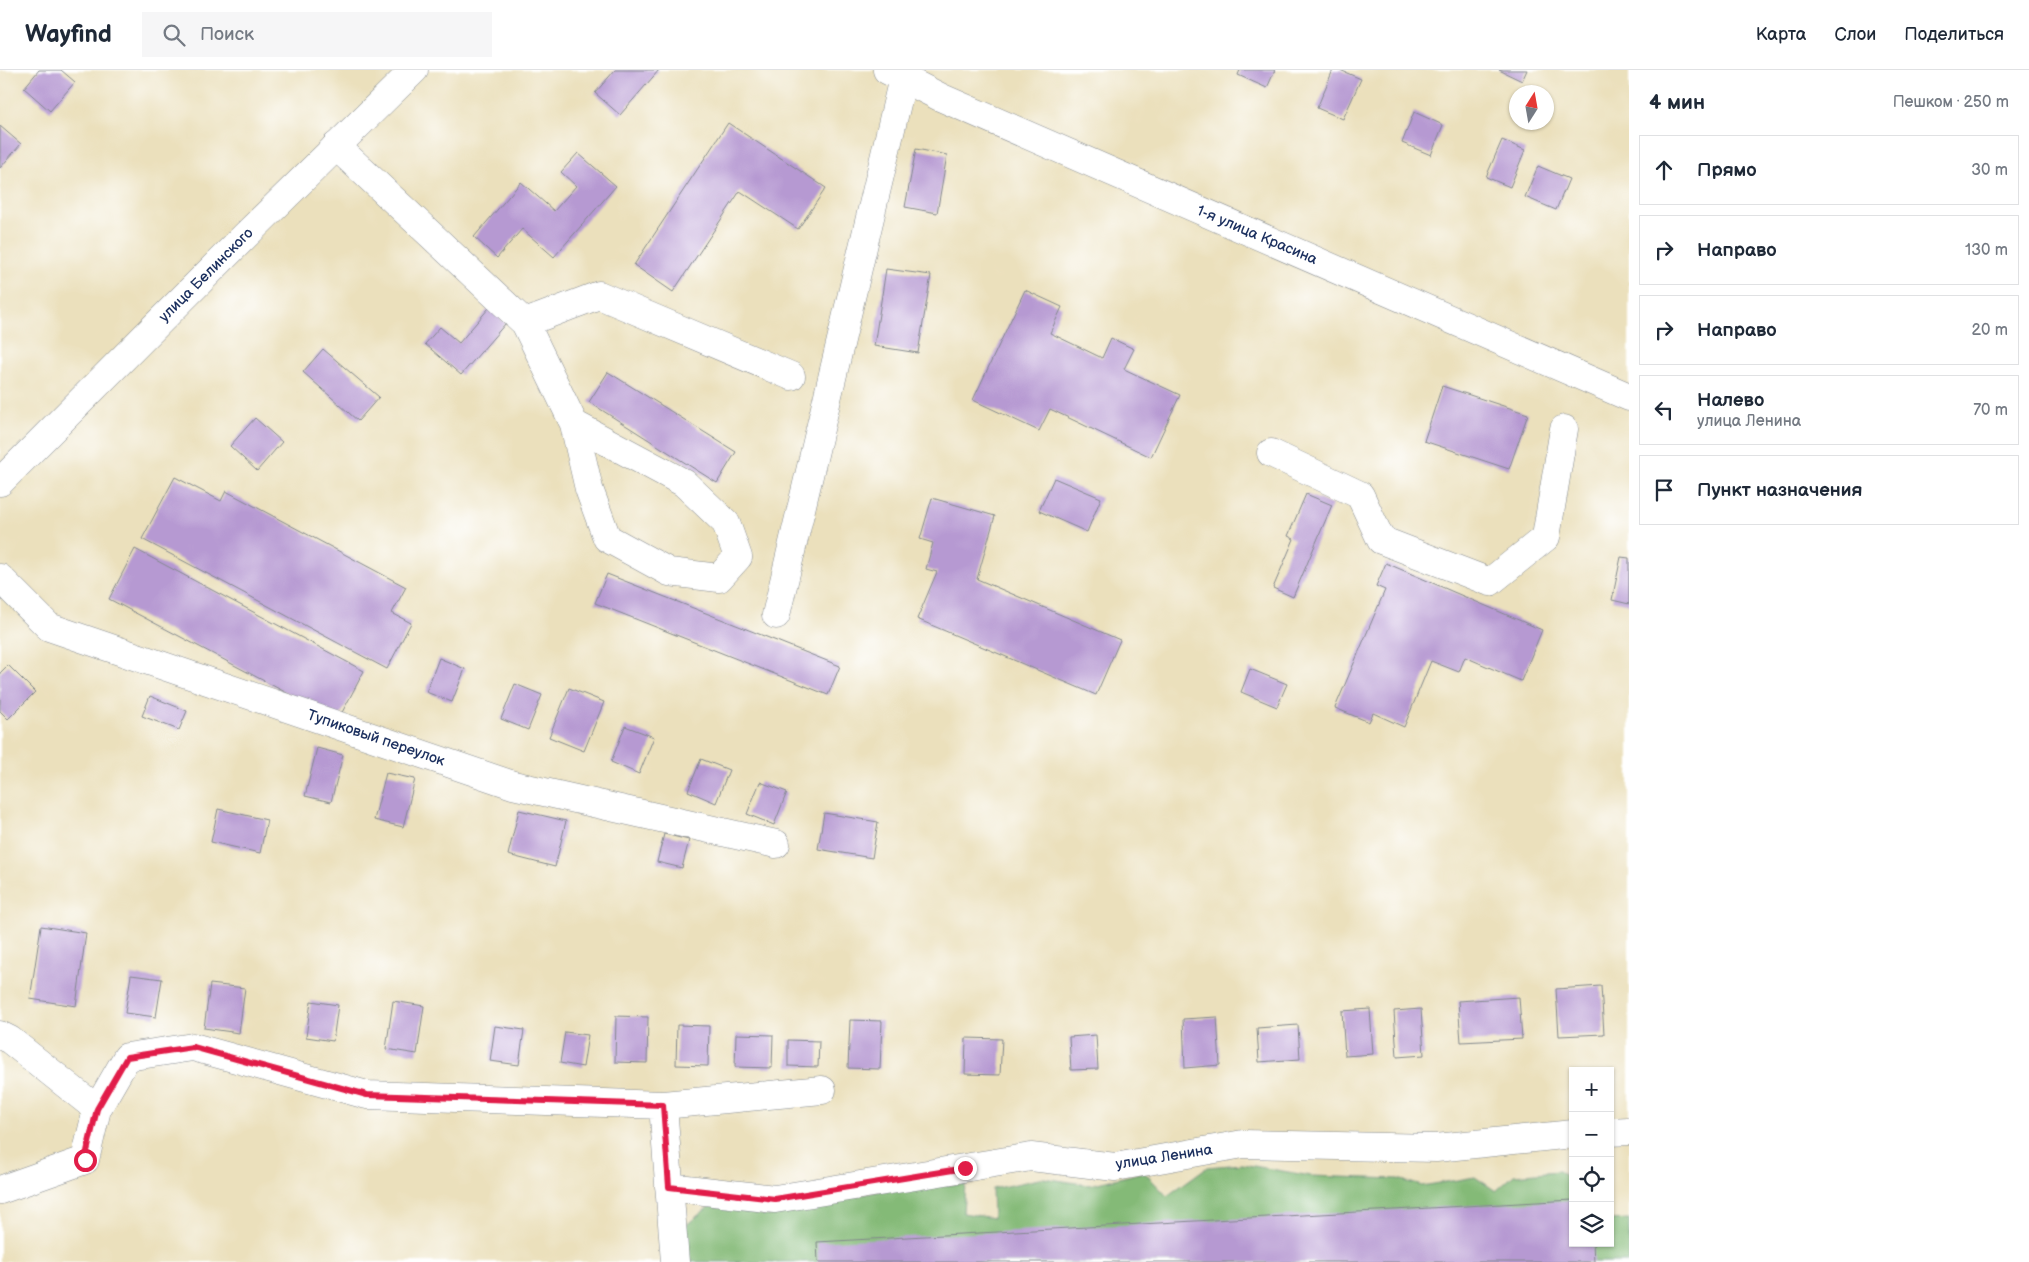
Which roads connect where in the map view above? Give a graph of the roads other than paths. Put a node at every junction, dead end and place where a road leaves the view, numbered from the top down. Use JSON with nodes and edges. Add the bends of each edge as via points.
{"nodes":[{"id":1,"x":414,"y":70,"type":"edge"},
{"id":2,"x":895,"y":74,"type":"edge"},
{"id":3,"x":336,"y":146,"type":"junction"},
{"id":4,"x":525,"y":323,"type":"junction"},
{"id":5,"x":791,"y":376,"type":"dead end"},
{"id":6,"x":1629,"y":396,"type":"edge"},
{"id":7,"x":574,"y":424,"type":"junction"},
{"id":8,"x":1564,"y":429,"type":"dead end"},
{"id":9,"x":1271,"y":453,"type":"dead end"},
{"id":10,"x":0,"y":482,"type":"edge"},
{"id":11,"x":0,"y":578,"type":"edge"},
{"id":12,"x":776,"y":615,"type":"dead end"},
{"id":13,"x":776,"y":844,"type":"dead end"},
{"id":14,"x":0,"y":1035,"type":"edge"},
{"id":15,"x":822,"y":1090,"type":"dead end"},
{"id":16,"x":663,"y":1105,"type":"junction"},
{"id":17,"x":97,"y":1109,"type":"junction"},
{"id":18,"x":1629,"y":1131,"type":"edge"},
{"id":19,"x":1614,"y":1132,"type":"edge"},
{"id":20,"x":1569,"y":1134,"type":"edge"},
{"id":21,"x":669,"y":1187,"type":"junction"},
{"id":22,"x":0,"y":1190,"type":"edge"},
{"id":23,"x":675,"y":1262,"type":"edge"}],
"edges":[{"from":1,"to":3,"type":"street","name":"улица Белинского"},
{"from":2,"to":6,"type":"street","name":"1-я улица Красина","via":[[940,97]]},
{"from":2,"to":12,"type":"street"},
{"from":3,"to":4,"type":"street"},
{"from":3,"to":10,"type":"street","name":"улица Белинского"},
{"from":4,"to":5,"type":"street","via":[[599,295]]},
{"from":4,"to":7,"type":"street"},
{"from":7,"to":7,"type":"street","via":[[589,489],[607,538],[669,572],[720,578],[738,557],[726,523],[684,483]]},
{"from":8,"to":9,"type":"street","via":[[1546,537],[1490,582],[1381,540],[1360,495]]},
{"from":11,"to":13,"type":"street","name":"Тупиковый переулок","via":[[49,627],[514,785]]},
{"from":14,"to":17,"type":"street"},
{"from":15,"to":16,"type":"street"},
{"from":16,"to":17,"type":"street","via":[[367,1095],[193,1047],[127,1057]]},
{"from":16,"to":21,"type":"street"},
{"from":17,"to":22,"type":"street","via":[[85,1160]]},
{"from":18,"to":19,"type":"street"},
{"from":20,"to":21,"type":"street","name":"улица Ленина","via":[[1436,1148],[1243,1144],[1115,1167],[1031,1157],[775,1199]]},
{"from":21,"to":23,"type":"street"}]}
